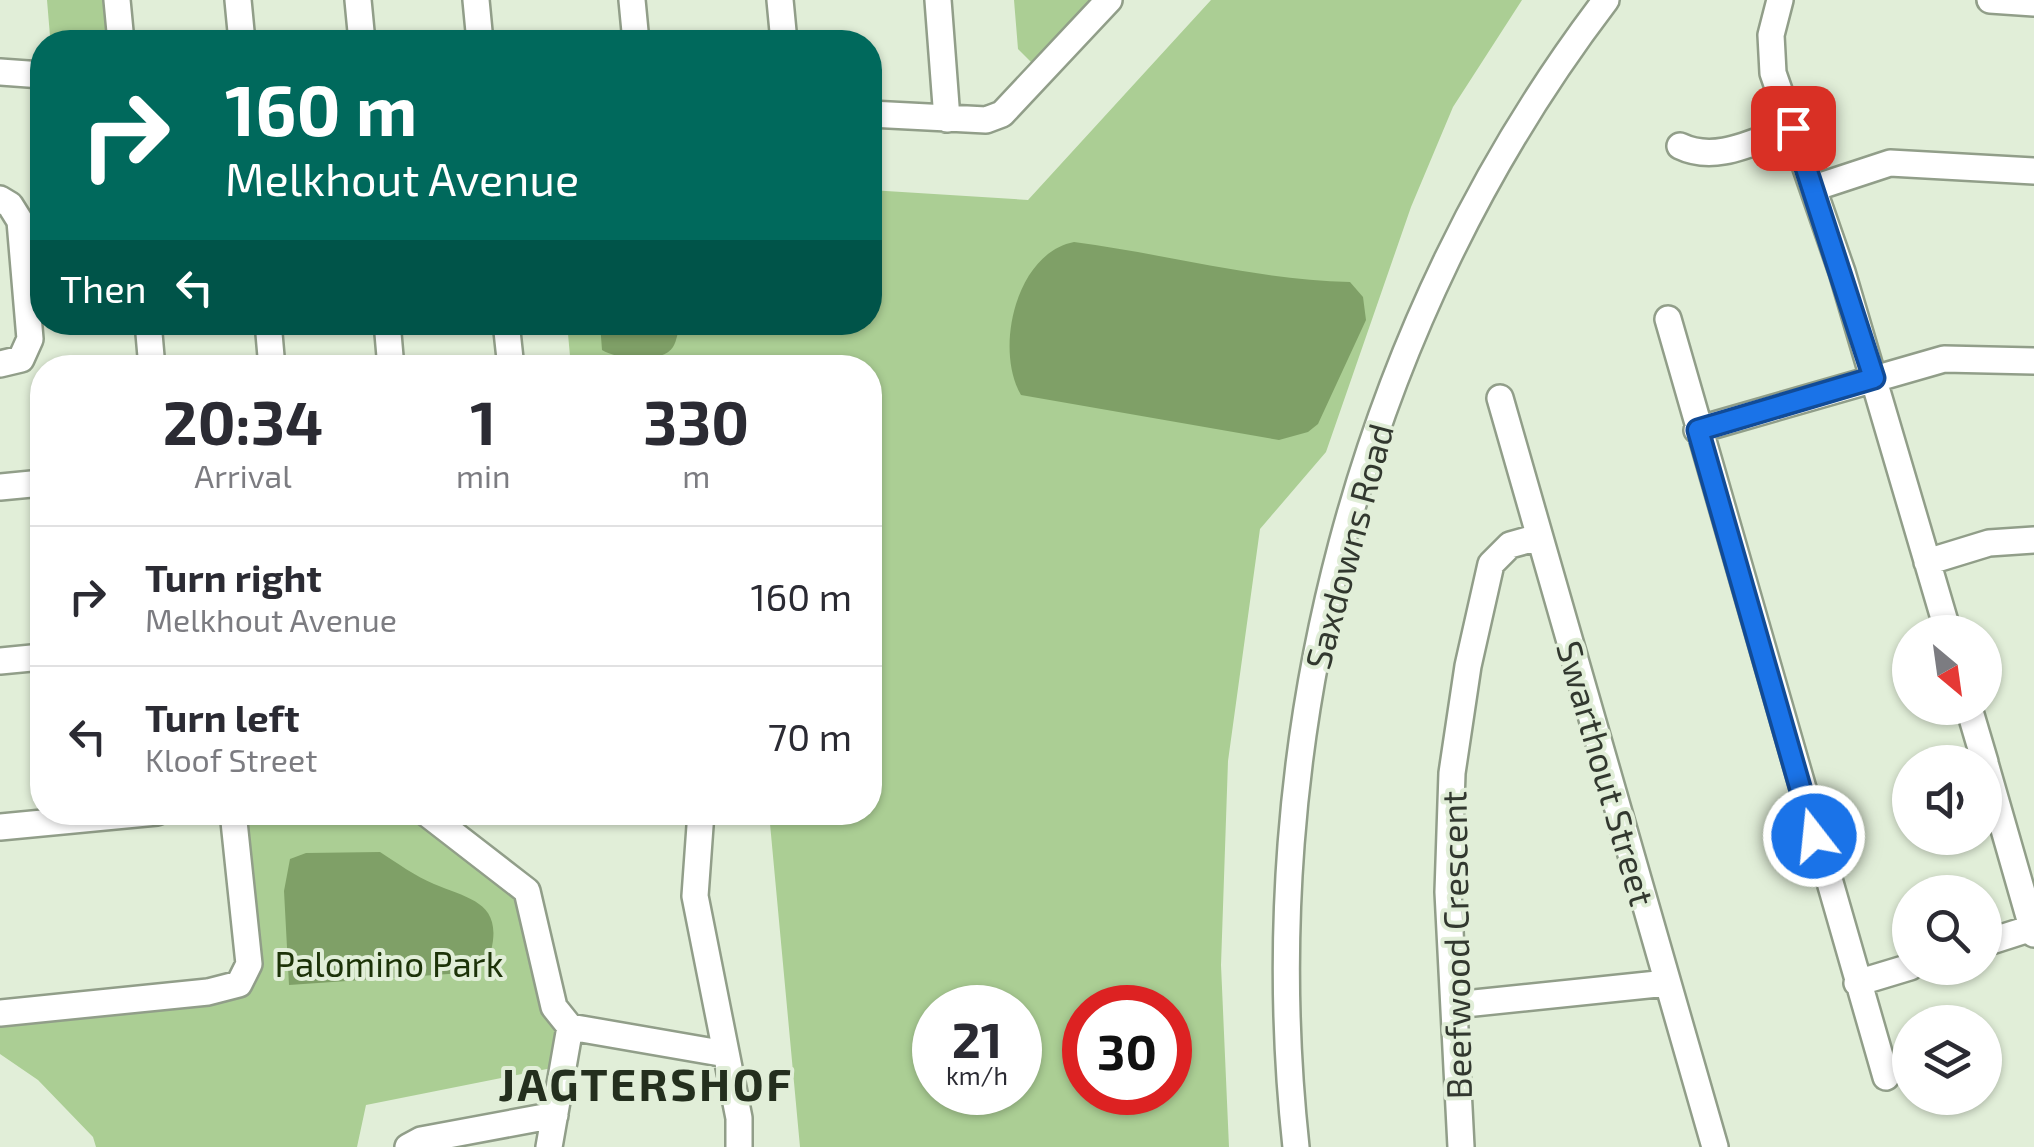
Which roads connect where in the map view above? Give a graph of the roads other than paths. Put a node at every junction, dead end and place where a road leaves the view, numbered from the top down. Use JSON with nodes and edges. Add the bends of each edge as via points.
{"nodes":[{"id":1,"x":117,"y":0,"type":"edge"},
{"id":2,"x":238,"y":0,"type":"edge"},
{"id":3,"x":358,"y":0,"type":"edge"},
{"id":4,"x":476,"y":0,"type":"edge"},
{"id":5,"x":632,"y":0,"type":"edge"},
{"id":6,"x":780,"y":0,"type":"edge"},
{"id":7,"x":938,"y":0,"type":"edge"},
{"id":8,"x":1110,"y":0,"type":"edge"},
{"id":9,"x":1606,"y":0,"type":"edge"},
{"id":10,"x":1780,"y":0,"type":"edge"},
{"id":11,"x":1990,"y":0,"type":"edge"},
{"id":12,"x":2034,"y":3,"type":"edge"},
{"id":13,"x":120,"y":30,"type":"edge"},
{"id":14,"x":241,"y":30,"type":"edge"},
{"id":15,"x":361,"y":30,"type":"edge"},
{"id":16,"x":479,"y":30,"type":"edge"},
{"id":17,"x":635,"y":30,"type":"edge"},
{"id":18,"x":783,"y":30,"type":"edge"},
{"id":19,"x":0,"y":72,"type":"edge"},
{"id":20,"x":30,"y":74,"type":"edge"},
{"id":21,"x":882,"y":115,"type":"edge"},
{"id":22,"x":947,"y":118,"type":"junction"},
{"id":23,"x":1793,"y":128,"type":"junction"},
{"id":24,"x":1680,"y":146,"type":"dead end"},
{"id":25,"x":2034,"y":171,"type":"edge"},
{"id":26,"x":1814,"y":188,"type":"junction"},
{"id":27,"x":0,"y":200,"type":"edge"},
{"id":28,"x":1668,"y":319,"type":"dead end"},
{"id":29,"x":2034,"y":361,"type":"edge"},
{"id":30,"x":0,"y":364,"type":"edge"},
{"id":31,"x":1874,"y":378,"type":"junction"},
{"id":32,"x":1500,"y":398,"type":"dead end"},
{"id":33,"x":1698,"y":430,"type":"junction"},
{"id":34,"x":30,"y":484,"type":"edge"},
{"id":35,"x":0,"y":487,"type":"edge"},
{"id":36,"x":1540,"y":536,"type":"junction"},
{"id":37,"x":2034,"y":540,"type":"edge"},
{"id":38,"x":1927,"y":562,"type":"junction"},
{"id":39,"x":1943,"y":615,"type":"edge"},
{"id":40,"x":30,"y":658,"type":"edge"},
{"id":41,"x":0,"y":661,"type":"edge"},
{"id":42,"x":2002,"y":822,"type":"edge"},
{"id":43,"x":30,"y":824,"type":"edge"},
{"id":44,"x":234,"y":825,"type":"edge"},
{"id":45,"x":442,"y":825,"type":"edge"},
{"id":46,"x":700,"y":825,"type":"edge"},
{"id":47,"x":0,"y":827,"type":"edge"},
{"id":48,"x":2033,"y":931,"type":"edge"},
{"id":49,"x":2002,"y":939,"type":"edge"},
{"id":50,"x":1892,"y":972,"type":"edge"},
{"id":51,"x":1667,"y":983,"type":"junction"},
{"id":52,"x":1857,"y":983,"type":"junction"},
{"id":53,"x":1455,"y":1005,"type":"junction"},
{"id":54,"x":0,"y":1013,"type":"edge"},
{"id":55,"x":570,"y":1027,"type":"junction"},
{"id":56,"x":726,"y":1054,"type":"junction"},
{"id":57,"x":1886,"y":1077,"type":"dead end"},
{"id":58,"x":555,"y":1115,"type":"junction"},
{"id":59,"x":408,"y":1147,"type":"edge"},
{"id":60,"x":549,"y":1147,"type":"edge"},
{"id":61,"x":739,"y":1147,"type":"edge"},
{"id":62,"x":1296,"y":1147,"type":"edge"},
{"id":63,"x":1461,"y":1147,"type":"edge"},
{"id":64,"x":1715,"y":1147,"type":"edge"}],
"edges":[{"from":1,"to":13,"type":"street"},
{"from":2,"to":14,"type":"street"},
{"from":3,"to":15,"type":"street"},
{"from":4,"to":16,"type":"street"},
{"from":5,"to":17,"type":"street"},
{"from":6,"to":18,"type":"street"},
{"from":7,"to":22,"type":"street"},
{"from":8,"to":22,"type":"street","via":[[1002,114]]},
{"from":9,"to":62,"type":"street","name":"Saxdowns Road","via":[[1484,183],[1434,285],[1379,424],[1332,579],[1301,726],[1285,888],[1284,1044]]},
{"from":10,"to":23,"type":"street","via":[[1770,48]]},
{"from":11,"to":12,"type":"street"},
{"from":19,"to":20,"type":"street"},
{"from":21,"to":22,"type":"street"},
{"from":23,"to":24,"type":"street","via":[[1722,152],[1697,154]]},
{"from":23,"to":26,"type":"street"},
{"from":25,"to":26,"type":"street","via":[[1890,163]]},
{"from":26,"to":31,"type":"street"},
{"from":27,"to":30,"type":"street","via":[[20,221],[30,338],[21,359]]},
{"from":28,"to":33,"type":"street"},
{"from":29,"to":31,"type":"street","via":[[1944,358]]},
{"from":31,"to":33,"type":"street"},
{"from":31,"to":38,"type":"street"},
{"from":32,"to":36,"type":"street","name":"Swarthout Street"},
{"from":33,"to":52,"type":"street"},
{"from":34,"to":35,"type":"street"},
{"from":36,"to":51,"type":"street","name":"Swarthout Street"},
{"from":36,"to":53,"type":"street","name":"Beefwood Crescent","via":[[1510,546],[1491,564],[1468,666],[1446,821]]},
{"from":37,"to":38,"type":"street","via":[[1989,543]]},
{"from":38,"to":39,"type":"street"},
{"from":40,"to":41,"type":"street"},
{"from":42,"to":48,"type":"street"},
{"from":43,"to":47,"type":"street"},
{"from":44,"to":54,"type":"street","via":[[249,964],[239,984]]},
{"from":45,"to":55,"type":"street","via":[[527,891],[554,1007]]},
{"from":46,"to":56,"type":"street","via":[[695,896]]},
{"from":48,"to":49,"type":"street"},
{"from":50,"to":52,"type":"street"},
{"from":51,"to":53,"type":"street"},
{"from":51,"to":64,"type":"street","name":"Swarthout Street"},
{"from":52,"to":57,"type":"street"},
{"from":53,"to":63,"type":"street","name":"Beefwood Crescent"},
{"from":55,"to":56,"type":"street"},
{"from":55,"to":58,"type":"street"},
{"from":56,"to":61,"type":"street"},
{"from":58,"to":59,"type":"street"},
{"from":58,"to":60,"type":"street"}]}
